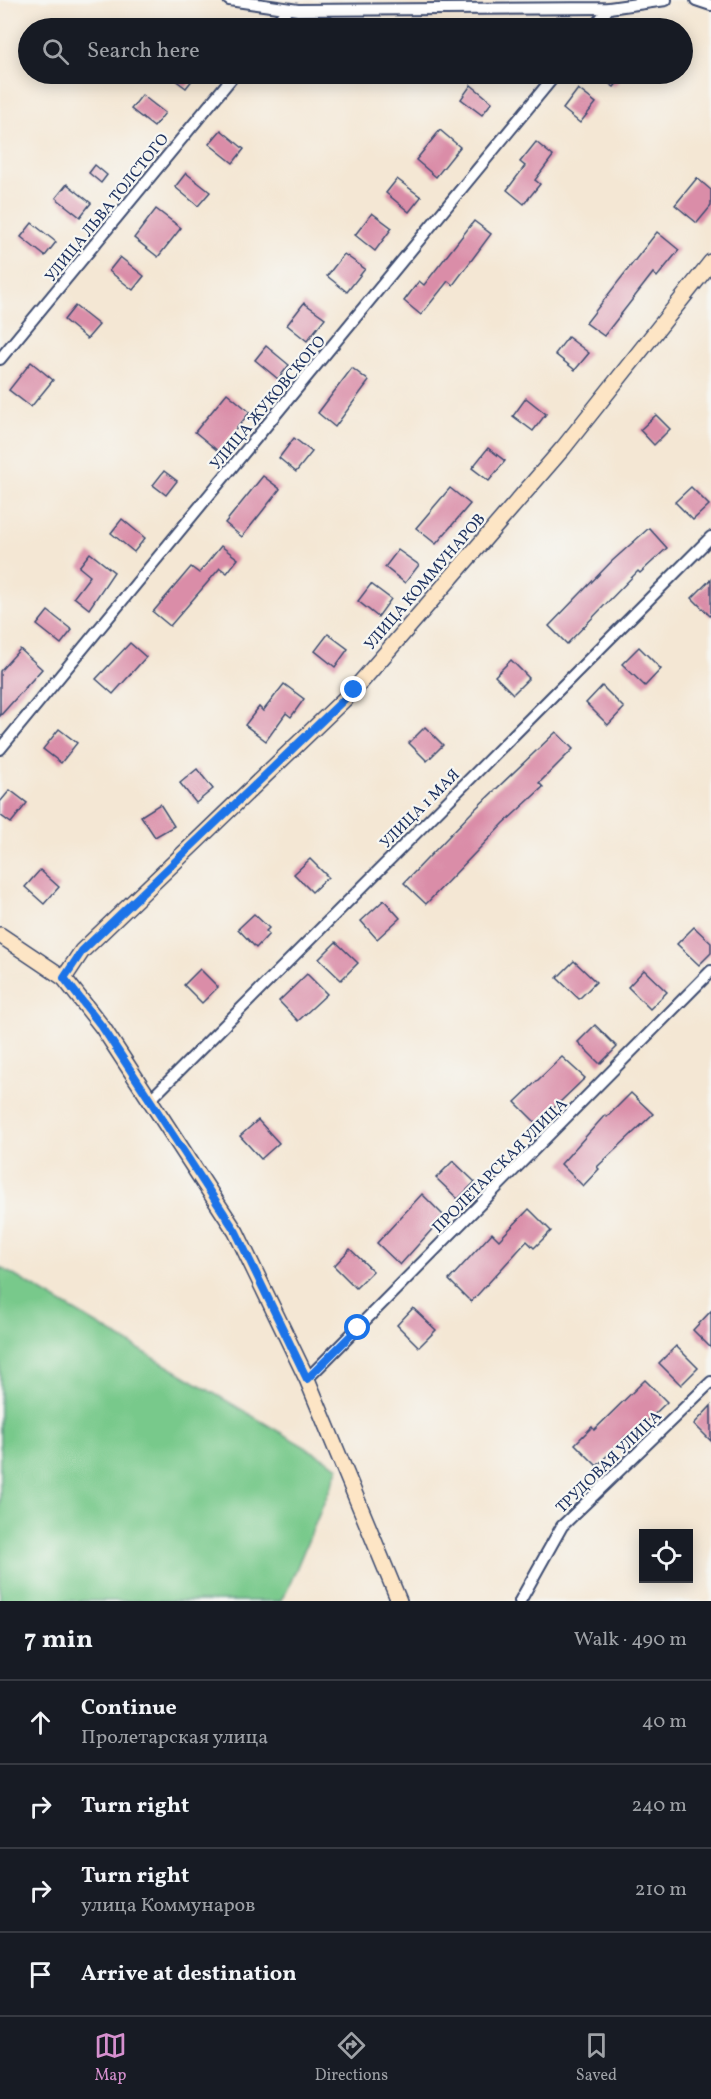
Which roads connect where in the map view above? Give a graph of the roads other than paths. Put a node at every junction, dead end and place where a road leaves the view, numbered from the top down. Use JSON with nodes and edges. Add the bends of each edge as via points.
{"nodes":[{"id":1,"x":229,"y":0,"type":"edge"},
{"id":2,"x":666,"y":0,"type":"edge"},
{"id":3,"x":696,"y":0,"type":"edge"},
{"id":4,"x":711,"y":5,"type":"edge"},
{"id":5,"x":295,"y":7,"type":"edge"},
{"id":6,"x":609,"y":8,"type":"junction"},
{"id":7,"x":283,"y":18,"type":"edge"},
{"id":8,"x":601,"y":18,"type":"edge"},
{"id":9,"x":227,"y":84,"type":"edge"},
{"id":10,"x":548,"y":84,"type":"edge"},
{"id":11,"x":711,"y":262,"type":"edge"},
{"id":12,"x":0,"y":359,"type":"edge"},
{"id":13,"x":711,"y":537,"type":"edge"},
{"id":14,"x":0,"y":749,"type":"edge"},
{"id":15,"x":0,"y":935,"type":"edge"},
{"id":16,"x":711,"y":971,"type":"edge"},
{"id":17,"x":64,"y":978,"type":"junction"},
{"id":18,"x":149,"y":1101,"type":"junction"},
{"id":19,"x":307,"y":1379,"type":"junction"},
{"id":20,"x":711,"y":1382,"type":"edge"},
{"id":21,"x":399,"y":1601,"type":"edge"},
{"id":22,"x":520,"y":1601,"type":"edge"}],
"edges":[{"from":1,"to":5,"type":"street"},
{"from":2,"to":6,"type":"street"},
{"from":3,"to":4,"type":"street"},
{"from":5,"to":6,"type":"street"},
{"from":5,"to":7,"type":"street"},
{"from":6,"to":8,"type":"street"},
{"from":9,"to":12,"type":"street","name":"УЛИЦА ЛЬВА ТОЛСТОГО"},
{"from":10,"to":14,"type":"street","name":"УЛИЦА ЖУКОВСКОГО"},
{"from":11,"to":17,"type":"main road","name":"УЛИЦА КОММУНАРОВ","via":[[564,447],[354,690],[82,951]]},
{"from":13,"to":18,"type":"street","name":"УЛИЦА 1 МАЯ"},
{"from":15,"to":17,"type":"main road"},
{"from":16,"to":19,"type":"street","name":"ПРОЛЕТАРСКАЯ УЛИЦА"},
{"from":17,"to":18,"type":"main road","via":[[103,1028]]},
{"from":18,"to":19,"type":"main road","via":[[236,1232]]},
{"from":19,"to":21,"type":"main road"},
{"from":20,"to":22,"type":"street","name":"ТРУДОВАЯ УЛИЦА","via":[[562,1526]]}]}
